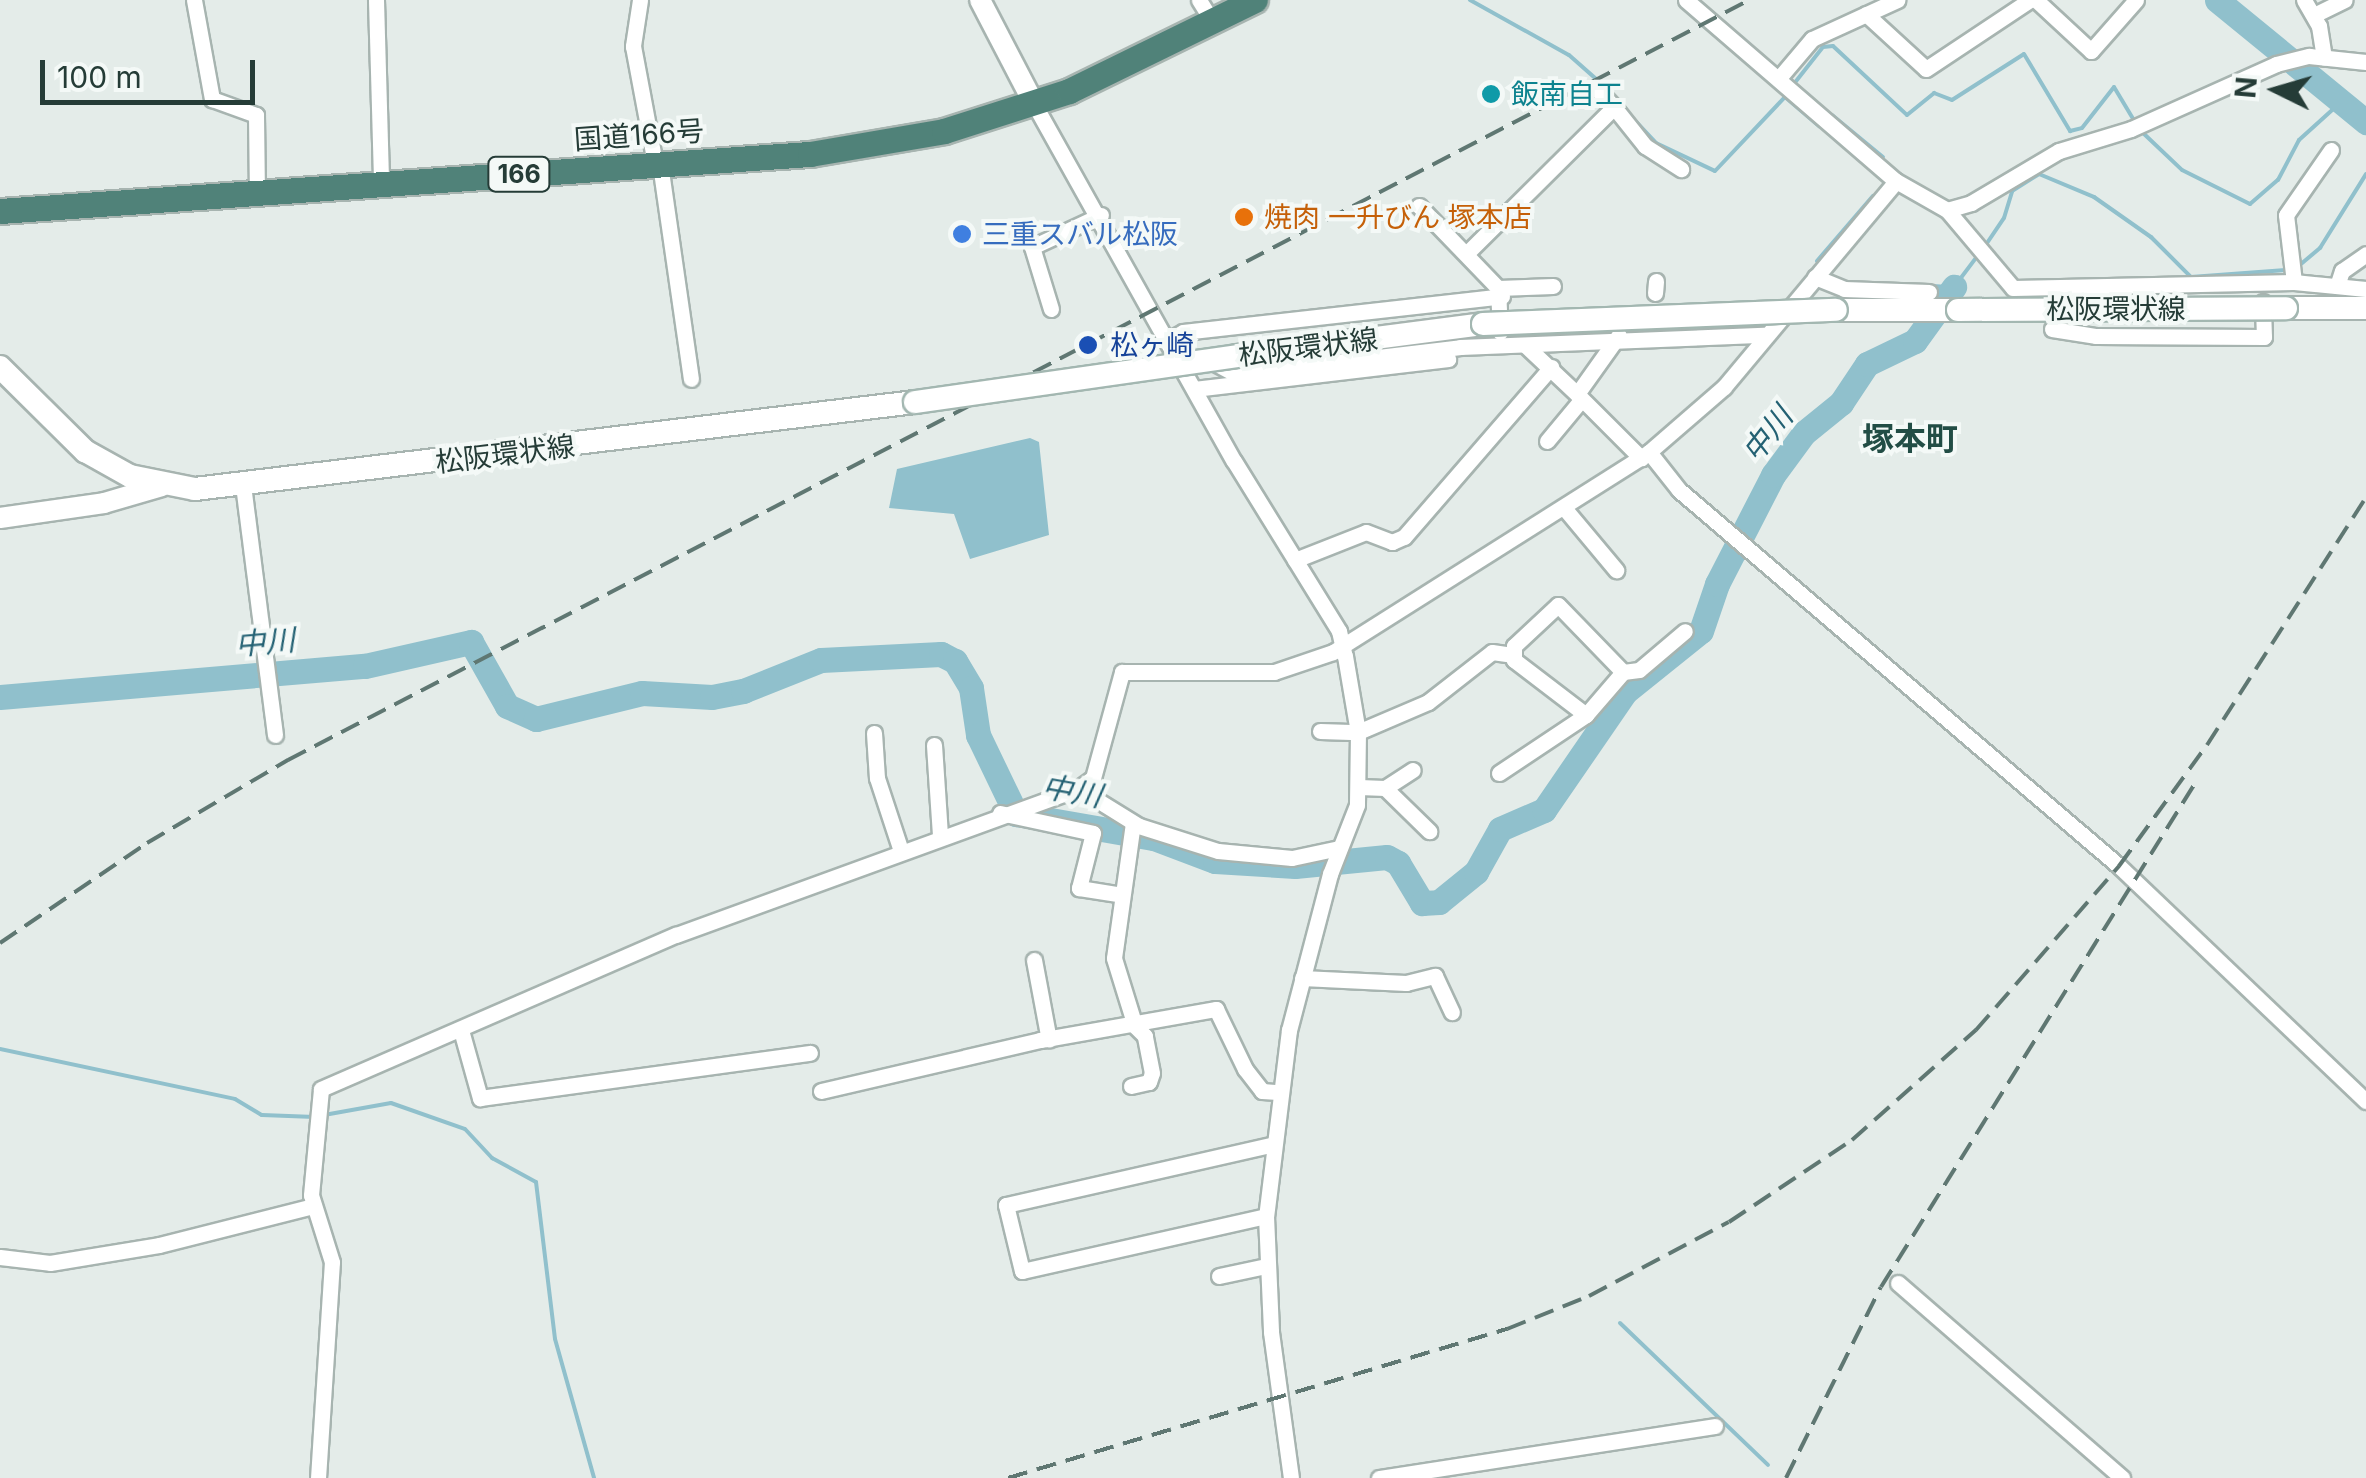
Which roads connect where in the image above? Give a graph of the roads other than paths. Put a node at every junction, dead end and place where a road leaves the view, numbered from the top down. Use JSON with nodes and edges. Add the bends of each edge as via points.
{"nodes":[{"id":1,"x":376,"y":0,"type":"edge"},
{"id":2,"x":640,"y":0,"type":"edge"},
{"id":3,"x":980,"y":0,"type":"edge"},
{"id":4,"x":1255,"y":0,"type":"edge"},
{"id":5,"x":1686,"y":0,"type":"edge"},
{"id":6,"x":1897,"y":0,"type":"edge"},
{"id":7,"x":2033,"y":0,"type":"edge"},
{"id":8,"x":2136,"y":0,"type":"edge"},
{"id":9,"x":2304,"y":0,"type":"edge"},
{"id":10,"x":2345,"y":0,"type":"edge"},
{"id":11,"x":194,"y":4,"type":"edge"},
{"id":12,"x":1206,"y":11,"type":"edge"},
{"id":13,"x":1866,"y":14,"type":"junction"},
{"id":14,"x":2314,"y":15,"type":"junction"},
{"id":15,"x":2324,"y":58,"type":"junction"},
{"id":16,"x":2366,"y":62,"type":"edge"},
{"id":17,"x":1787,"y":85,"type":"junction"},
{"id":18,"x":1599,"y":91,"type":"dead end"},
{"id":19,"x":1032,"y":102,"type":"junction"},
{"id":20,"x":1614,"y":107,"type":"junction"},
{"id":21,"x":2331,"y":150,"type":"dead end"},
{"id":22,"x":658,"y":164,"type":"junction"},
{"id":23,"x":1681,"y":168,"type":"dead end"},
{"id":24,"x":1896,"y":181,"type":"junction"},
{"id":25,"x":380,"y":184,"type":"junction"},
{"id":26,"x":256,"y":193,"type":"junction"},
{"id":27,"x":1419,"y":206,"type":"dead end"},
{"id":28,"x":0,"y":210,"type":"edge"},
{"id":29,"x":1947,"y":210,"type":"junction"},
{"id":30,"x":1101,"y":215,"type":"junction"},
{"id":31,"x":1466,"y":253,"type":"junction"},
{"id":32,"x":2366,"y":254,"type":"edge"},
{"id":33,"x":1815,"y":277,"type":"junction"},
{"id":34,"x":2293,"y":279,"type":"junction"},
{"id":35,"x":2262,"y":284,"type":"junction"},
{"id":36,"x":1553,"y":286,"type":"dead end"},
{"id":37,"x":2337,"y":286,"type":"junction"},
{"id":38,"x":2366,"y":289,"type":"edge"},
{"id":39,"x":1500,"y":292,"type":"junction"},
{"id":40,"x":1929,"y":292,"type":"dead end"},
{"id":41,"x":1052,"y":308,"type":"dead end"},
{"id":42,"x":2366,"y":308,"type":"edge"},
{"id":43,"x":2052,"y":329,"type":"dead end"},
{"id":44,"x":1620,"y":334,"type":"junction"},
{"id":45,"x":1764,"y":335,"type":"junction"},
{"id":46,"x":1168,"y":340,"type":"junction"},
{"id":47,"x":1530,"y":344,"type":"junction"},
{"id":48,"x":1499,"y":346,"type":"junction"},
{"id":49,"x":1208,"y":360,"type":"junction"},
{"id":50,"x":0,"y":367,"type":"edge"},
{"id":51,"x":1551,"y":367,"type":"junction"},
{"id":52,"x":691,"y":380,"type":"dead end"},
{"id":53,"x":1194,"y":389,"type":"junction"},
{"id":54,"x":1579,"y":397,"type":"junction"},
{"id":55,"x":1547,"y":441,"type":"dead end"},
{"id":56,"x":1645,"y":455,"type":"junction"},
{"id":57,"x":243,"y":485,"type":"junction"},
{"id":58,"x":162,"y":486,"type":"junction"},
{"id":59,"x":1565,"y":509,"type":"junction"},
{"id":60,"x":0,"y":518,"type":"edge"},
{"id":61,"x":1295,"y":560,"type":"junction"},
{"id":62,"x":1616,"y":570,"type":"dead end"},
{"id":63,"x":1685,"y":631,"type":"dead end"},
{"id":64,"x":1342,"y":646,"type":"junction"},
{"id":65,"x":1514,"y":655,"type":"junction"},
{"id":66,"x":1623,"y":672,"type":"junction"},
{"id":67,"x":1586,"y":715,"type":"junction"},
{"id":68,"x":1320,"y":730,"type":"dead end"},
{"id":69,"x":1358,"y":732,"type":"junction"},
{"id":70,"x":874,"y":733,"type":"dead end"},
{"id":71,"x":275,"y":735,"type":"dead end"},
{"id":72,"x":934,"y":745,"type":"dead end"},
{"id":73,"x":1414,"y":770,"type":"dead end"},
{"id":74,"x":1499,"y":773,"type":"dead end"},
{"id":75,"x":1084,"y":784,"type":"junction"},
{"id":76,"x":1359,"y":786,"type":"junction"},
{"id":77,"x":1385,"y":788,"type":"junction"},
{"id":78,"x":1006,"y":810,"type":"junction"},
{"id":79,"x":1133,"y":823,"type":"junction"},
{"id":80,"x":1430,"y":831,"type":"dead end"},
{"id":81,"x":940,"y":836,"type":"junction"},
{"id":82,"x":901,"y":851,"type":"junction"},
{"id":83,"x":1338,"y":851,"type":"junction"},
{"id":84,"x":1118,"y":894,"type":"junction"},
{"id":85,"x":1034,"y":960,"type":"dead end"},
{"id":86,"x":1302,"y":978,"type":"junction"},
{"id":87,"x":1452,"y":1012,"type":"dead end"},
{"id":88,"x":1135,"y":1026,"type":"junction"},
{"id":89,"x":461,"y":1030,"type":"junction"},
{"id":90,"x":1049,"y":1040,"type":"junction"},
{"id":91,"x":810,"y":1054,"type":"dead end"},
{"id":92,"x":1131,"y":1086,"type":"dead end"},
{"id":93,"x":821,"y":1091,"type":"dead end"},
{"id":94,"x":1278,"y":1092,"type":"junction"},
{"id":95,"x":2366,"y":1101,"type":"edge"},
{"id":96,"x":1271,"y":1145,"type":"junction"},
{"id":97,"x":313,"y":1206,"type":"junction"},
{"id":98,"x":1266,"y":1216,"type":"junction"},
{"id":99,"x":0,"y":1257,"type":"edge"},
{"id":100,"x":1266,"y":1266,"type":"junction"},
{"id":101,"x":1219,"y":1276,"type":"dead end"},
{"id":102,"x":1898,"y":1283,"type":"dead end"},
{"id":103,"x":1715,"y":1426,"type":"dead end"},
{"id":104,"x":1448,"y":1473,"type":"edge"},
{"id":105,"x":318,"y":1478,"type":"edge"},
{"id":106,"x":1291,"y":1478,"type":"edge"},
{"id":107,"x":1379,"y":1478,"type":"edge"},
{"id":108,"x":2122,"y":1478,"type":"edge"}],
"edges":[{"from":1,"to":25,"type":"street"},
{"from":2,"to":22,"type":"street","via":[[633,46]]},
{"from":3,"to":19,"type":"street"},
{"from":4,"to":12,"type":"highway","name":"国道166号","number":"166"},
{"from":5,"to":17,"type":"street"},
{"from":6,"to":13,"type":"street"},
{"from":7,"to":8,"type":"street","via":[[2091,51]]},
{"from":7,"to":13,"type":"street","via":[[1926,69]]},
{"from":9,"to":14,"type":"street"},
{"from":10,"to":14,"type":"street"},
{"from":11,"to":26,"type":"street","via":[[212,99],[256,115]]},
{"from":12,"to":19,"type":"highway","name":"国道166号","number":"166","via":[[1115,72]]},
{"from":13,"to":17,"type":"street","via":[[1812,40]]},
{"from":14,"to":15,"type":"street"},
{"from":15,"to":16,"type":"street"},
{"from":15,"to":29,"type":"street","via":[[2276,64],[2077,134],[1971,204]]},
{"from":17,"to":24,"type":"street"},
{"from":18,"to":20,"type":"street"},
{"from":19,"to":22,"type":"highway","name":"国道166号","number":"166","via":[[944,131],[810,154]]},
{"from":19,"to":30,"type":"street"},
{"from":20,"to":23,"type":"street","via":[[1646,146]]},
{"from":20,"to":31,"type":"street"},
{"from":21,"to":34,"type":"street","via":[[2286,215]]},
{"from":22,"to":25,"type":"highway","name":"国道166号","number":"166"},
{"from":22,"to":52,"type":"street"},
{"from":24,"to":29,"type":"street"},
{"from":24,"to":33,"type":"street"},
{"from":25,"to":26,"type":"highway","name":"国道166号","number":"166"},
{"from":26,"to":28,"type":"highway","name":"国道166号","number":"166"},
{"from":27,"to":31,"type":"street"},
{"from":29,"to":35,"type":"street","via":[[2013,288]]},
{"from":30,"to":41,"type":"street","via":[[1032,247]]},
{"from":30,"to":46,"type":"street"},
{"from":31,"to":39,"type":"street"},
{"from":32,"to":37,"type":"street","via":[[2342,271]]},
{"from":33,"to":40,"type":"street","via":[[1844,289]]},
{"from":33,"to":45,"type":"street"},
{"from":34,"to":35,"type":"street"},
{"from":34,"to":37,"type":"street"},
{"from":35,"to":43,"type":"street","via":[[2264,337],[2096,336]]},
{"from":36,"to":39,"type":"street"},
{"from":37,"to":38,"type":"street"},
{"from":39,"to":46,"type":"street","via":[[1184,332]]},
{"from":39,"to":48,"type":"street"},
{"from":42,"to":49,"type":"main road","name":"松阪環状線","bridge":true,"via":[[1542,318]]},
{"from":44,"to":45,"type":"street"},
{"from":44,"to":47,"type":"street"},
{"from":44,"to":54,"type":"street"},
{"from":45,"to":56,"type":"street","via":[[1724,388]]},
{"from":46,"to":53,"type":"street"},
{"from":47,"to":48,"type":"street"},
{"from":47,"to":51,"type":"street"},
{"from":47,"to":53,"type":"street","via":[[1240,388]]},
{"from":48,"to":49,"type":"street","via":[[1235,374]]},
{"from":49,"to":57,"type":"main road","name":"松阪環状線","bridge":true},
{"from":50,"to":58,"type":"main road","name":"松阪環状線","via":[[84,451]]},
{"from":51,"to":54,"type":"street"},
{"from":51,"to":61,"type":"street","via":[[1404,536],[1392,542],[1366,532]]},
{"from":53,"to":61,"type":"street"},
{"from":54,"to":55,"type":"street"},
{"from":54,"to":56,"type":"street"},
{"from":56,"to":59,"type":"street"},
{"from":56,"to":95,"type":"street","via":[[2119,866]]},
{"from":57,"to":58,"type":"main road","name":"松阪環状線"},
{"from":57,"to":71,"type":"street"},
{"from":58,"to":60,"type":"street","via":[[104,503]]},
{"from":59,"to":62,"type":"street"},
{"from":59,"to":64,"type":"street"},
{"from":61,"to":64,"type":"street"},
{"from":63,"to":66,"type":"street","via":[[1639,670]]},
{"from":64,"to":69,"type":"street"},
{"from":64,"to":75,"type":"street","via":[[1312,664],[1274,672],[1122,672],[1093,778]]},
{"from":65,"to":66,"type":"street","via":[[1514,646],[1558,605]]},
{"from":65,"to":67,"type":"street"},
{"from":65,"to":69,"type":"street","via":[[1492,652],[1428,702]]},
{"from":66,"to":67,"type":"street"},
{"from":67,"to":74,"type":"street"},
{"from":68,"to":69,"type":"street"},
{"from":69,"to":76,"type":"street"},
{"from":70,"to":82,"type":"street","via":[[877,778]]},
{"from":72,"to":81,"type":"street"},
{"from":73,"to":77,"type":"street"},
{"from":75,"to":78,"type":"street"},
{"from":75,"to":79,"type":"street","via":[[1089,795]]},
{"from":76,"to":77,"type":"street"},
{"from":76,"to":83,"type":"street"},
{"from":77,"to":80,"type":"street"},
{"from":78,"to":81,"type":"street"},
{"from":78,"to":84,"type":"street","via":[[1093,833],[1080,888]]},
{"from":79,"to":83,"type":"street","via":[[1218,852],[1292,858]]},
{"from":79,"to":84,"type":"street"},
{"from":81,"to":82,"type":"street"},
{"from":82,"to":89,"type":"street","via":[[676,935]]},
{"from":83,"to":86,"type":"street"},
{"from":84,"to":88,"type":"street","via":[[1114,958]]},
{"from":85,"to":90,"type":"street"},
{"from":86,"to":87,"type":"street","via":[[1406,983],[1435,976]]},
{"from":86,"to":94,"type":"street"},
{"from":88,"to":90,"type":"street"},
{"from":88,"to":92,"type":"street","via":[[1145,1036],[1152,1074],[1149,1082]]},
{"from":88,"to":94,"type":"street","via":[[1216,1009],[1245,1069],[1262,1091]]},
{"from":89,"to":91,"type":"street","via":[[480,1098]]},
{"from":89,"to":97,"type":"street","via":[[321,1089]]},
{"from":90,"to":93,"type":"street"},
{"from":94,"to":96,"type":"street"},
{"from":96,"to":98,"type":"street"},
{"from":96,"to":98,"type":"street","via":[[1006,1205],[1022,1270]]},
{"from":97,"to":99,"type":"street","via":[[159,1245],[50,1263]]},
{"from":97,"to":105,"type":"street","via":[[332,1262]]},
{"from":98,"to":100,"type":"street"},
{"from":100,"to":101,"type":"street"},
{"from":100,"to":106,"type":"street"},
{"from":102,"to":108,"type":"street"},
{"from":103,"to":104,"type":"street"},
{"from":104,"to":107,"type":"street"}]}
